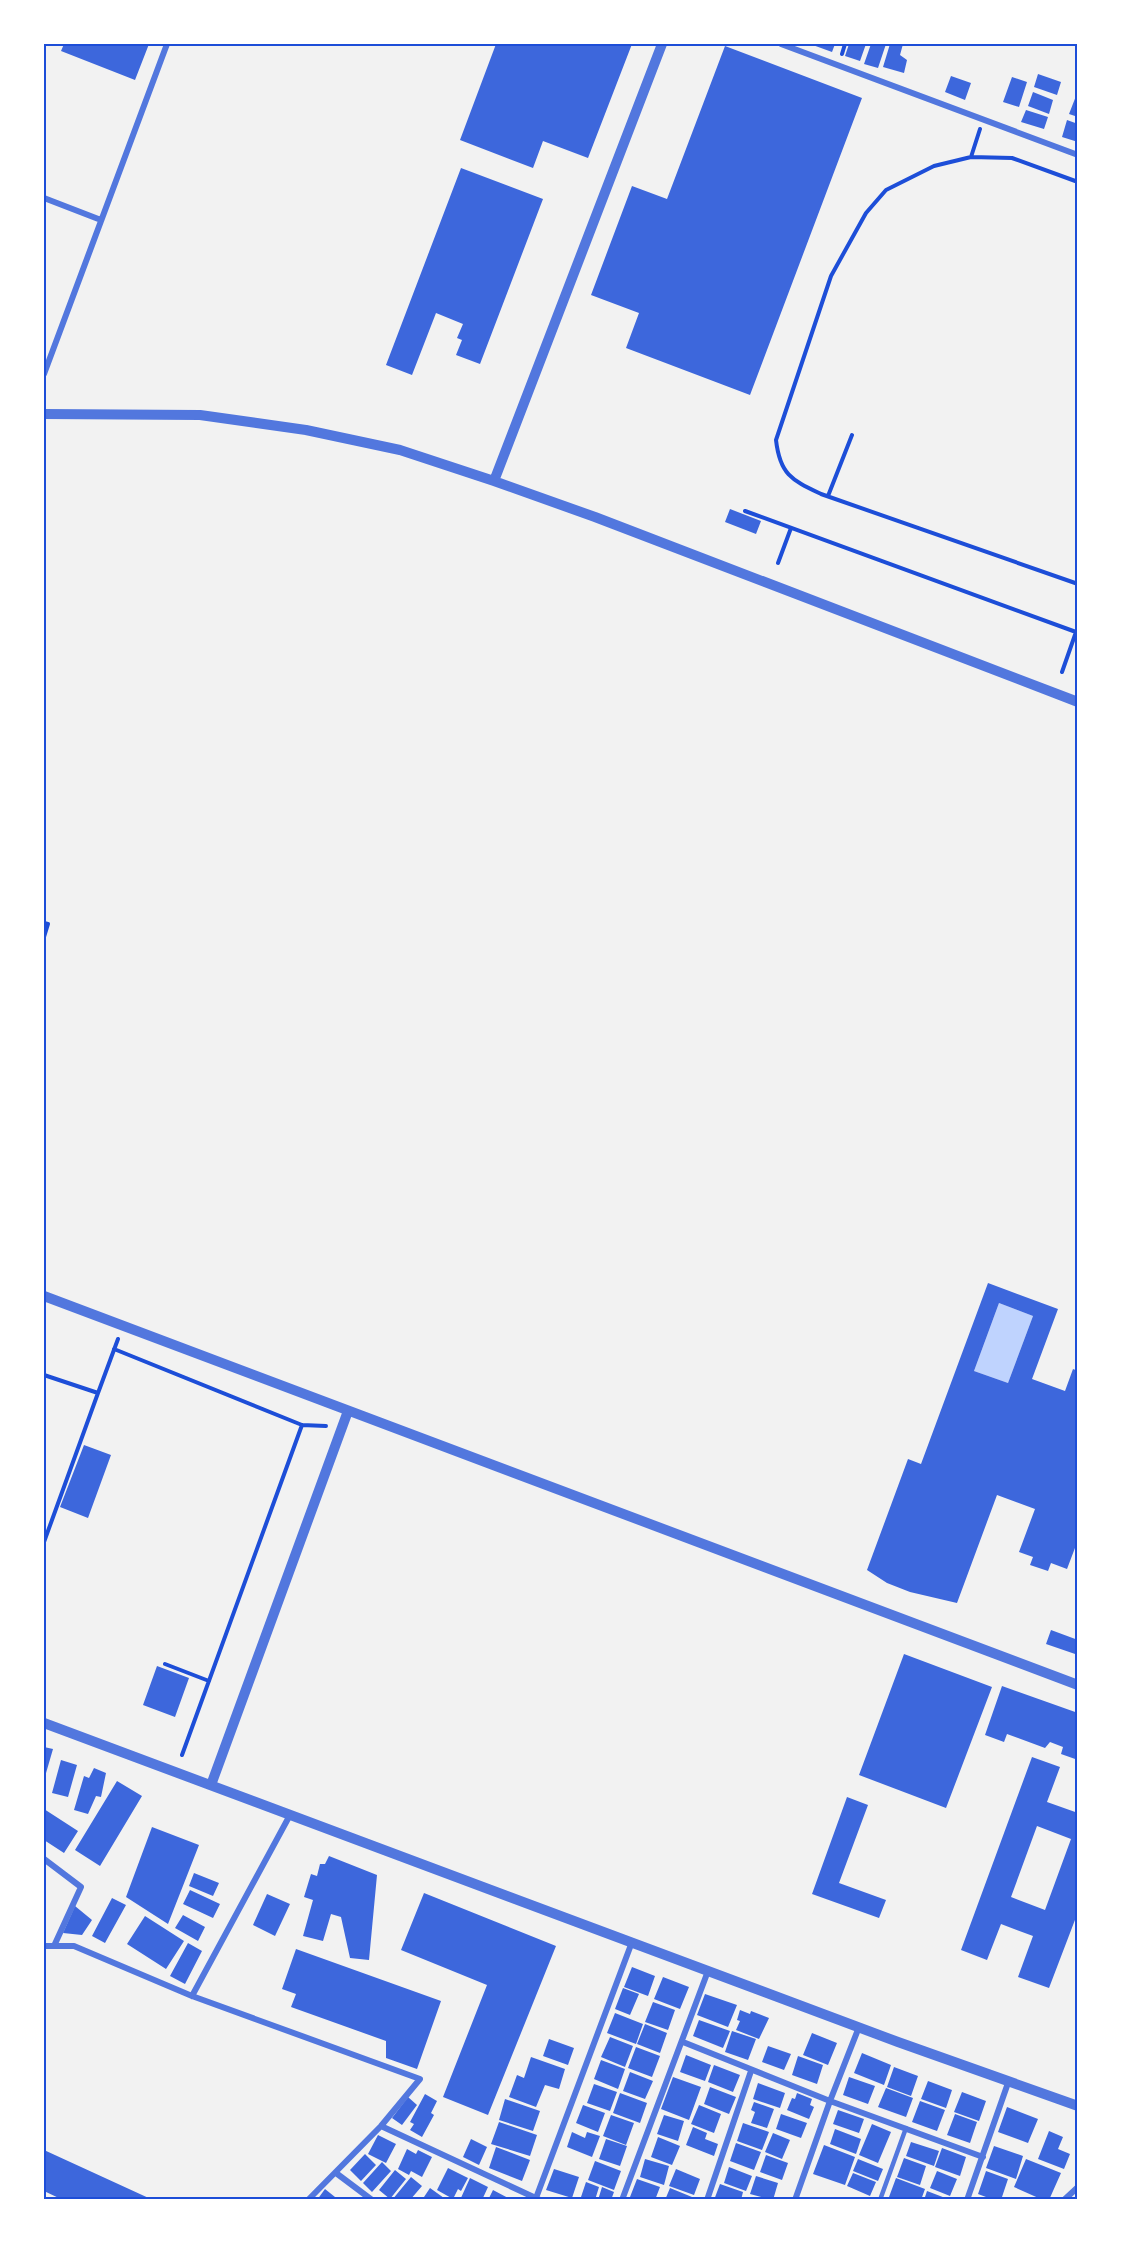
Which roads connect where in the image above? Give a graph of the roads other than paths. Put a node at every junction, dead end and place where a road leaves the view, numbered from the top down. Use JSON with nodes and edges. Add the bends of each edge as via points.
{"nodes":[{"id":1,"x":167,"y":44,"type":"edge"},
{"id":2,"x":662,"y":44,"type":"edge"},
{"id":3,"x":782,"y":44,"type":"edge"},
{"id":4,"x":1077,"y":156,"type":"edge"},
{"id":5,"x":44,"y":198,"type":"edge"},
{"id":6,"x":101,"y":220,"type":"junction"},
{"id":7,"x":44,"y":374,"type":"edge"},
{"id":8,"x":44,"y":414,"type":"edge"},
{"id":9,"x":494,"y":481,"type":"junction"},
{"id":10,"x":1077,"y":702,"type":"edge"},
{"id":11,"x":44,"y":1296,"type":"edge"},
{"id":12,"x":348,"y":1411,"type":"junction"},
{"id":13,"x":1077,"y":1685,"type":"edge"},
{"id":14,"x":44,"y":1723,"type":"edge"},
{"id":15,"x":211,"y":1785,"type":"junction"},
{"id":16,"x":291,"y":1815,"type":"junction"},
{"id":17,"x":44,"y":1859,"type":"edge"},
{"id":18,"x":632,"y":1941,"type":"junction"},
{"id":19,"x":44,"y":1946,"type":"edge"},
{"id":20,"x":54,"y":1946,"type":"junction"},
{"id":21,"x":708,"y":1971,"type":"junction"},
{"id":22,"x":192,"y":1996,"type":"junction"},
{"id":23,"x":859,"y":2027,"type":"junction"},
{"id":24,"x":683,"y":2042,"type":"junction"},
{"id":25,"x":751,"y":2070,"type":"junction"},
{"id":26,"x":1008,"y":2082,"type":"junction"},
{"id":27,"x":830,"y":2101,"type":"junction"},
{"id":28,"x":1077,"y":2106,"type":"edge"},
{"id":29,"x":381,"y":2126,"type":"junction"},
{"id":30,"x":906,"y":2128,"type":"junction"},
{"id":31,"x":983,"y":2157,"type":"junction"},
{"id":32,"x":336,"y":2173,"type":"junction"},
{"id":33,"x":1077,"y":2187,"type":"edge"},
{"id":34,"x":308,"y":2199,"type":"edge"},
{"id":35,"x":372,"y":2199,"type":"edge"},
{"id":36,"x":538,"y":2199,"type":"edge"},
{"id":37,"x":622,"y":2199,"type":"edge"},
{"id":38,"x":707,"y":2199,"type":"edge"},
{"id":39,"x":795,"y":2199,"type":"edge"},
{"id":40,"x":880,"y":2199,"type":"edge"},
{"id":41,"x":967,"y":2199,"type":"edge"},
{"id":42,"x":1064,"y":2199,"type":"edge"}],
"edges":[{"from":1,"to":6,"type":"street"},
{"from":2,"to":9,"type":"street"},
{"from":3,"to":4,"type":"street"},
{"from":5,"to":6,"type":"street"},
{"from":6,"to":7,"type":"street"},
{"from":8,"to":9,"type":"street","via":[[200,415],[306,430],[400,450]]},
{"from":9,"to":10,"type":"street"},
{"from":11,"to":12,"type":"street"},
{"from":12,"to":13,"type":"street"},
{"from":12,"to":15,"type":"street"},
{"from":14,"to":15,"type":"street"},
{"from":15,"to":16,"type":"street"},
{"from":16,"to":18,"type":"street"},
{"from":16,"to":22,"type":"street"},
{"from":17,"to":20,"type":"street","via":[[81,1887]]},
{"from":18,"to":21,"type":"street"},
{"from":18,"to":36,"type":"street"},
{"from":19,"to":20,"type":"street"},
{"from":20,"to":22,"type":"street","via":[[74,1946]]},
{"from":21,"to":23,"type":"street"},
{"from":21,"to":24,"type":"street"},
{"from":22,"to":29,"type":"street","via":[[420,2079]]},
{"from":23,"to":26,"type":"street"},
{"from":23,"to":27,"type":"street"},
{"from":24,"to":25,"type":"street"},
{"from":24,"to":37,"type":"street"},
{"from":25,"to":27,"type":"street"},
{"from":25,"to":38,"type":"street"},
{"from":26,"to":28,"type":"street"},
{"from":26,"to":31,"type":"street"},
{"from":27,"to":30,"type":"street"},
{"from":27,"to":39,"type":"street"},
{"from":29,"to":32,"type":"street"},
{"from":29,"to":36,"type":"street"},
{"from":30,"to":31,"type":"street"},
{"from":30,"to":40,"type":"lane"},
{"from":31,"to":41,"type":"street"},
{"from":32,"to":34,"type":"street"},
{"from":32,"to":35,"type":"street"},
{"from":33,"to":42,"type":"street"}]}
